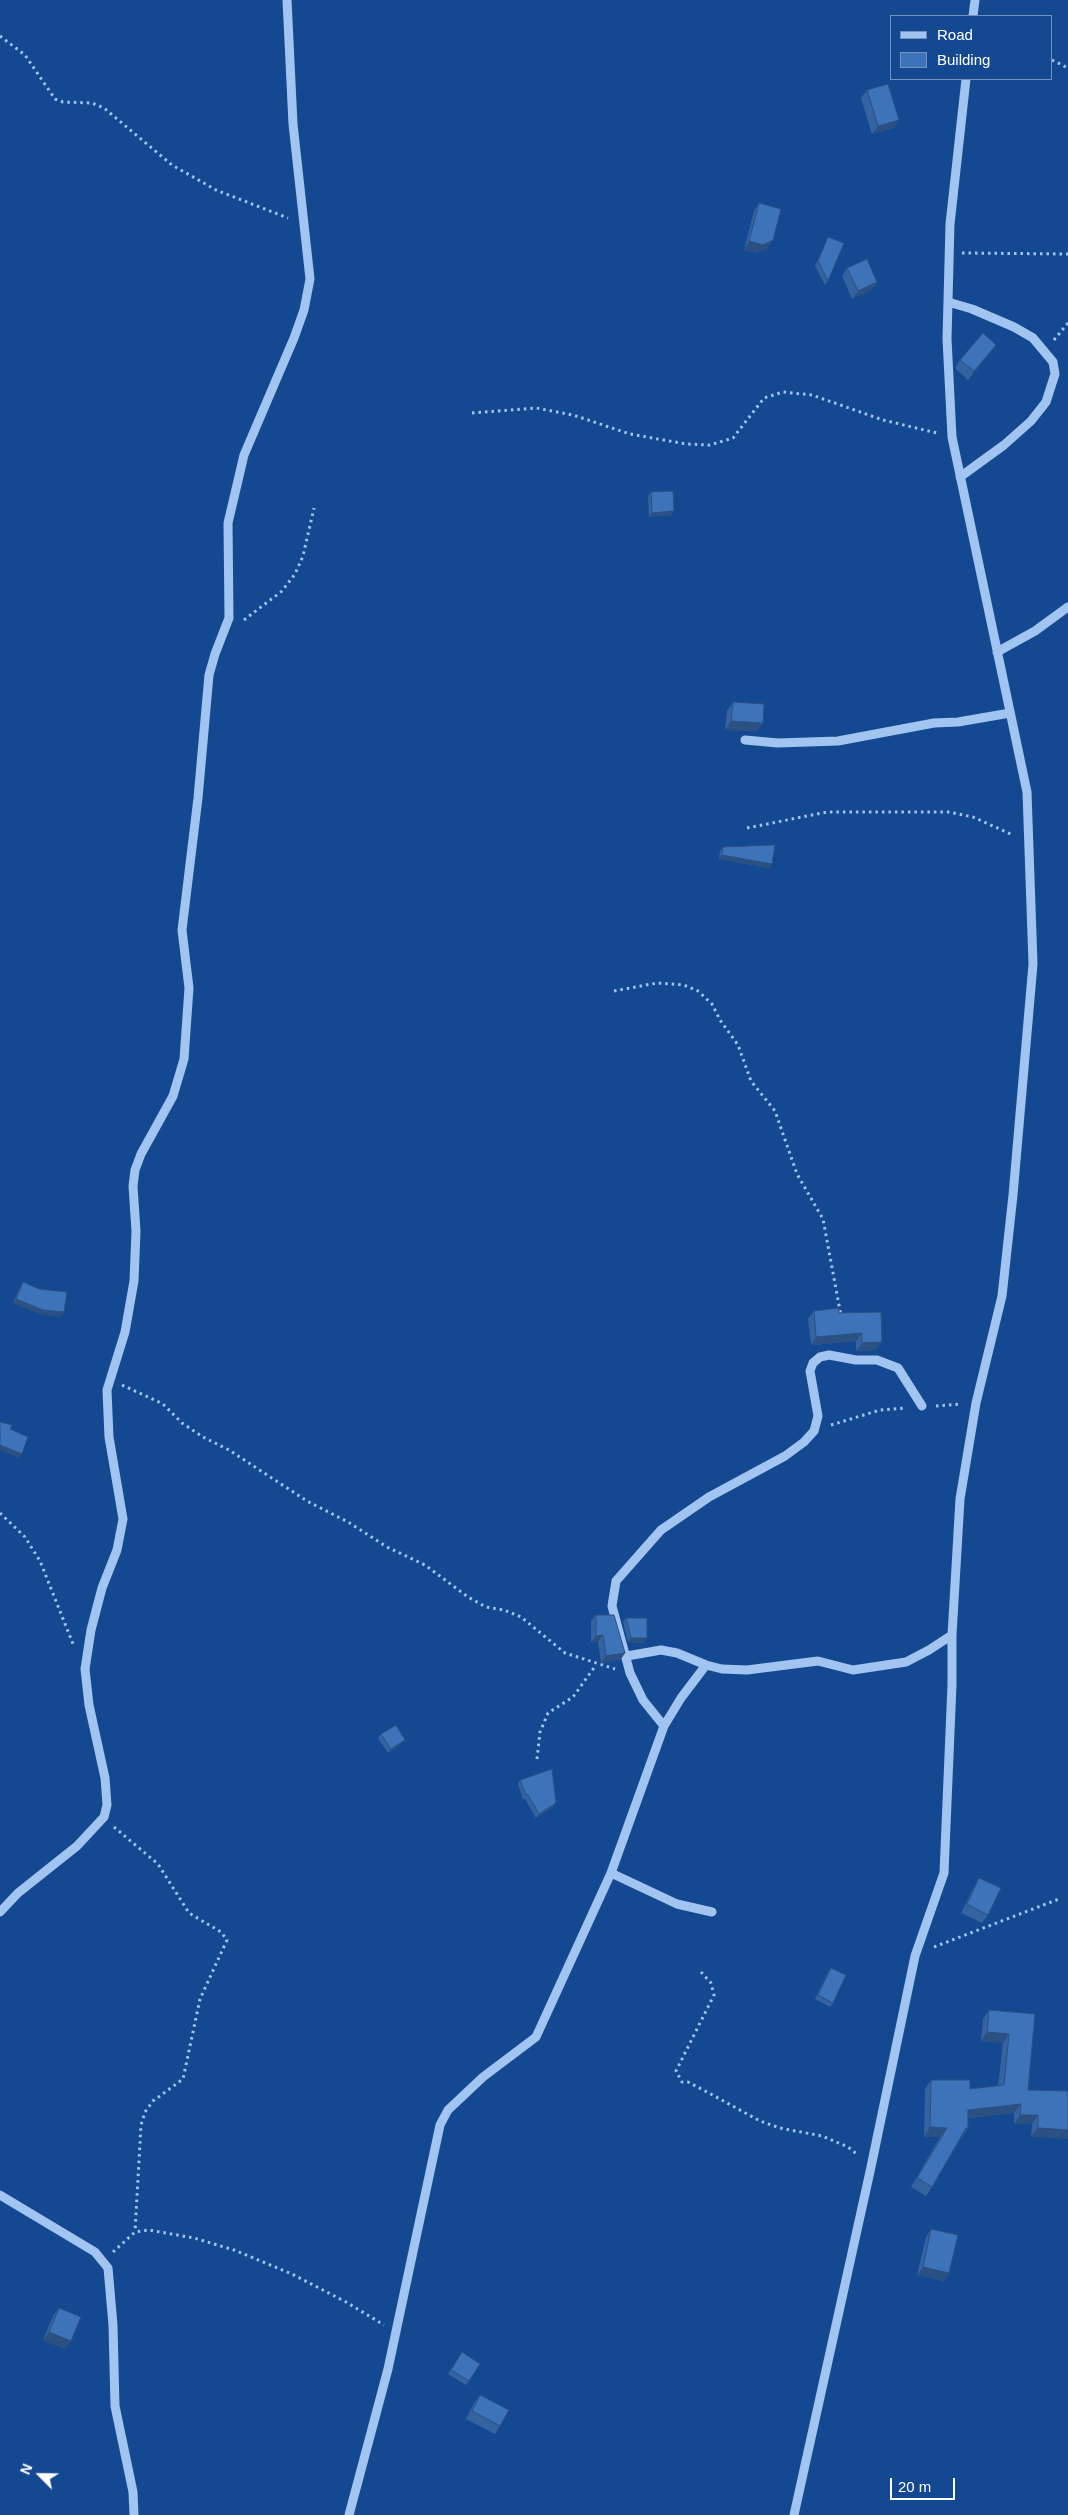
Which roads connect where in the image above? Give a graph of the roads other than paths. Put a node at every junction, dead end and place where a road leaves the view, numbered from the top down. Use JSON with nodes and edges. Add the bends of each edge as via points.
{"nodes":[{"id":1,"x":287,"y":0,"type":"edge"},
{"id":2,"x":974,"y":0,"type":"edge"},
{"id":3,"x":973,"y":15,"type":"edge"},
{"id":4,"x":966,"y":80,"type":"edge"},
{"id":5,"x":948,"y":302,"type":"junction"},
{"id":6,"x":960,"y":477,"type":"junction"},
{"id":7,"x":1068,"y":608,"type":"edge"},
{"id":8,"x":997,"y":652,"type":"junction"},
{"id":9,"x":1010,"y":713,"type":"junction"},
{"id":10,"x":745,"y":740,"type":"dead end"},
{"id":11,"x":922,"y":1406,"type":"road end"},
{"id":12,"x":952,"y":1635,"type":"junction"},
{"id":13,"x":627,"y":1656,"type":"junction"},
{"id":14,"x":706,"y":1665,"type":"junction"},
{"id":15,"x":664,"y":1726,"type":"junction"},
{"id":16,"x":611,"y":1873,"type":"junction"},
{"id":17,"x":0,"y":1912,"type":"edge"},
{"id":18,"x":712,"y":1912,"type":"dead end"},
{"id":19,"x":0,"y":2195,"type":"edge"},
{"id":20,"x":134,"y":2515,"type":"edge"},
{"id":21,"x":349,"y":2515,"type":"edge"},
{"id":22,"x":794,"y":2515,"type":"edge"}],
"edges":[{"from":1,"to":17,"type":"street","via":[[294,124],[310,279],[304,310],[244,456],[228,523],[229,618],[209,675],[182,930],[189,988],[184,1059],[173,1096],[135,1170],[134,1281],[125,1332],[107,1390],[109,1437],[123,1519],[117,1550],[93,1622],[85,1669],[107,1805],[104,1817],[77,1846]]},
{"from":2,"to":3,"type":"street"},
{"from":4,"to":5,"type":"street","via":[[950,224]]},
{"from":5,"to":6,"type":"street","via":[[952,436]]},
{"from":5,"to":6,"type":"street","via":[[972,309],[1033,338],[1052,362],[1055,374],[1046,402],[1031,420]]},
{"from":6,"to":8,"type":"street"},
{"from":7,"to":8,"type":"street"},
{"from":8,"to":9,"type":"street"},
{"from":9,"to":10,"type":"street","via":[[919,725],[838,741],[778,743]]},
{"from":9,"to":12,"type":"street","via":[[1027,792],[1033,964],[1002,1296],[976,1403],[960,1499]]},
{"from":11,"to":13,"type":"street","via":[[898,1368],[877,1360],[820,1357],[810,1371],[818,1416],[814,1431],[785,1456],[709,1497],[661,1530],[616,1582],[612,1606]]},
{"from":12,"to":14,"type":"street","via":[[906,1662],[853,1670],[818,1661],[747,1670]]},
{"from":12,"to":22,"type":"street","via":[[944,1873],[915,1956]]},
{"from":13,"to":14,"type":"street","via":[[661,1650],[688,1656]]},
{"from":13,"to":15,"type":"street","via":[[630,1673],[643,1700]]},
{"from":14,"to":15,"type":"street"},
{"from":15,"to":16,"type":"street"},
{"from":16,"to":18,"type":"street","via":[[677,1904]]},
{"from":16,"to":21,"type":"street","via":[[536,2037],[483,2076],[448,2110],[440,2125],[376,2419]]},
{"from":19,"to":20,"type":"street","via":[[95,2252],[108,2268],[115,2406],[133,2492]]}]}
